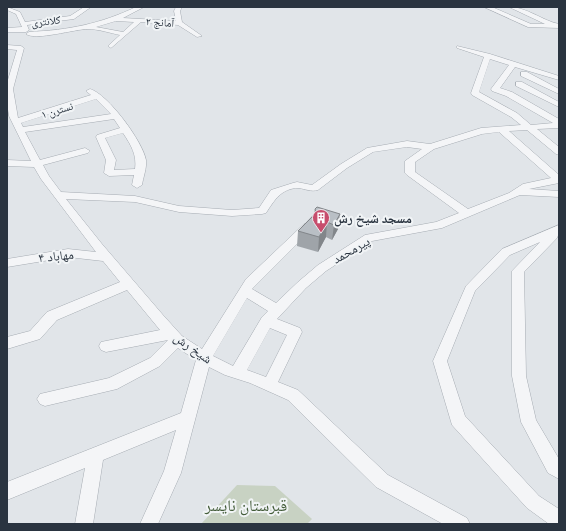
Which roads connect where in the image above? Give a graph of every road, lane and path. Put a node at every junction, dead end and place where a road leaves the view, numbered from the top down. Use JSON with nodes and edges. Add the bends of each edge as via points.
{"nodes":[{"id":1,"x":88,"y":7,"type":"edge"},
{"id":2,"x":141,"y":7,"type":"edge"},
{"id":3,"x":180,"y":7,"type":"edge"},
{"id":4,"x":487,"y":7,"type":"edge"},
{"id":5,"x":512,"y":7,"type":"edge"},
{"id":6,"x":7,"y":8,"type":"edge"},
{"id":7,"x":18,"y":12,"type":"junction"},
{"id":8,"x":7,"y":15,"type":"edge"},
{"id":9,"x":117,"y":19,"type":"junction"},
{"id":10,"x":139,"y":21,"type":"junction"},
{"id":11,"x":179,"y":23,"type":"junction"},
{"id":12,"x":556,"y":25,"type":"edge"},
{"id":13,"x":90,"y":28,"type":"junction"},
{"id":14,"x":7,"y":30,"type":"edge"},
{"id":15,"x":125,"y":34,"type":"junction"},
{"id":16,"x":25,"y":36,"type":"junction"},
{"id":17,"x":199,"y":36,"type":"dead end"},
{"id":18,"x":111,"y":46,"type":"dead end"},
{"id":19,"x":7,"y":47,"type":"edge"},
{"id":20,"x":459,"y":47,"type":"dead end"},
{"id":21,"x":488,"y":55,"type":"junction"},
{"id":22,"x":7,"y":62,"type":"edge"},
{"id":23,"x":514,"y":63,"type":"junction"},
{"id":24,"x":16,"y":66,"type":"junction"},
{"id":25,"x":524,"y":74,"type":"dead end"},
{"id":26,"x":559,"y":78,"type":"edge"},
{"id":27,"x":519,"y":84,"type":"dead end"},
{"id":28,"x":8,"y":88,"type":"edge"},
{"id":29,"x":559,"y":92,"type":"edge"},
{"id":30,"x":559,"y":106,"type":"edge"},
{"id":31,"x":115,"y":116,"type":"junction"},
{"id":32,"x":13,"y":117,"type":"edge"},
{"id":33,"x":559,"y":125,"type":"edge"},
{"id":34,"x":528,"y":127,"type":"junction"},
{"id":35,"x":501,"y":129,"type":"junction"},
{"id":36,"x":124,"y":130,"type":"junction"},
{"id":37,"x":431,"y":147,"type":"junction"},
{"id":38,"x":85,"y":151,"type":"dead end"},
{"id":39,"x":559,"y":152,"type":"edge"},
{"id":40,"x":7,"y":163,"type":"edge"},
{"id":41,"x":37,"y":164,"type":"junction"},
{"id":42,"x":139,"y":172,"type":"junction"},
{"id":43,"x":559,"y":180,"type":"edge"},
{"id":44,"x":137,"y":185,"type":"dead end"},
{"id":45,"x":517,"y":192,"type":"junction"},
{"id":46,"x":559,"y":194,"type":"edge"},
{"id":47,"x":58,"y":195,"type":"junction"},
{"id":48,"x":467,"y":213,"type":"junction"},
{"id":49,"x":308,"y":227,"type":"edge"},
{"id":50,"x":556,"y":236,"type":"edge"},
{"id":51,"x":106,"y":257,"type":"junction"},
{"id":52,"x":7,"y":263,"type":"edge"},
{"id":53,"x":129,"y":284,"type":"junction"},
{"id":54,"x":245,"y":290,"type":"junction"},
{"id":55,"x":277,"y":310,"type":"junction"},
{"id":56,"x":267,"y":321,"type":"junction"},
{"id":57,"x":174,"y":337,"type":"junction"},
{"id":58,"x":7,"y":343,"type":"edge"},
{"id":59,"x":106,"y":346,"type":"dead end"},
{"id":60,"x":204,"y":358,"type":"junction"},
{"id":61,"x":237,"y":373,"type":"junction"},
{"id":62,"x":269,"y":385,"type":"junction"},
{"id":63,"x":45,"y":399,"type":"dead end"},
{"id":64,"x":187,"y":418,"type":"junction"},
{"id":65,"x":95,"y":455,"type":"junction"},
{"id":66,"x":559,"y":471,"type":"edge"},
{"id":67,"x":7,"y":491,"type":"edge"},
{"id":68,"x":559,"y":520,"type":"edge"},
{"id":69,"x":84,"y":524,"type":"edge"},
{"id":70,"x":149,"y":524,"type":"edge"},
{"id":71,"x":461,"y":524,"type":"edge"}],
"edges":[{"from":1,"to":16,"type":"street","name":"کلانتری","via":[[72,18]]},
{"from":2,"to":9,"type":"street"},
{"from":3,"to":11,"type":"street","via":[[177,11]]},
{"from":4,"to":12,"type":"street","via":[[530,26]]},
{"from":5,"to":12,"type":"street"},
{"from":6,"to":7,"type":"street"},
{"from":7,"to":8,"type":"street"},
{"from":7,"to":16,"type":"street"},
{"from":9,"to":10,"type":"street","name":"آمانج ۲"},
{"from":9,"to":13,"type":"street"},
{"from":10,"to":11,"type":"street","name":"آمانج ۲"},
{"from":10,"to":15,"type":"street"},
{"from":11,"to":17,"type":"street","name":"آمانج ۲"},
{"from":13,"to":15,"type":"street"},
{"from":13,"to":16,"type":"street"},
{"from":14,"to":16,"type":"street"},
{"from":15,"to":18,"type":"street"},
{"from":16,"to":19,"type":"street"},
{"from":16,"to":24,"type":"street"},
{"from":20,"to":21,"type":"street"},
{"from":21,"to":23,"type":"street"},
{"from":21,"to":34,"type":"street","via":[[475,93],[514,115]]},
{"from":22,"to":24,"type":"street"},
{"from":23,"to":26,"type":"street"},
{"from":23,"to":33,"type":"street","via":[[495,89],[509,94]]},
{"from":24,"to":28,"type":"street"},
{"from":25,"to":29,"type":"street"},
{"from":27,"to":30,"type":"street"},
{"from":28,"to":32,"type":"street","name":"شیخ رش"},
{"from":31,"to":32,"type":"street"},
{"from":31,"to":32,"type":"street","name":"نسترن ۱","via":[[104,101],[93,94]]},
{"from":31,"to":36,"type":"street"},
{"from":32,"to":41,"type":"street","name":"شیخ رش"},
{"from":33,"to":34,"type":"street"},
{"from":34,"to":35,"type":"street"},
{"from":34,"to":39,"type":"street"},
{"from":35,"to":37,"type":"street","via":[[481,131]]},
{"from":35,"to":43,"type":"street"},
{"from":36,"to":42,"type":"street","via":[[136,146],[141,160]]},
{"from":36,"to":42,"type":"street","via":[[100,137],[111,160],[109,173]]},
{"from":37,"to":47,"type":"street","via":[[407,144],[370,150],[314,188],[297,185],[275,192],[262,211],[232,213],[186,210],[135,199]]},
{"from":37,"to":48,"type":"street","via":[[410,161],[410,173]]},
{"from":38,"to":41,"type":"street"},
{"from":40,"to":41,"type":"street"},
{"from":41,"to":47,"type":"street","name":"شیخ رش"},
{"from":42,"to":44,"type":"street"},
{"from":43,"to":45,"type":"street","via":[[528,186]]},
{"from":45,"to":46,"type":"street","name":"پیرمحمد"},
{"from":45,"to":48,"type":"street","name":"پیرمحمد"},
{"from":47,"to":51,"type":"street","name":"شیخ رش"},
{"from":48,"to":55,"type":"street","name":"پیرمحمد","via":[[438,224],[369,238],[322,268]]},
{"from":49,"to":54,"type":"street","via":[[250,282]]},
{"from":50,"to":66,"type":"street","via":[[518,270],[518,376],[529,422],[554,467]]},
{"from":50,"to":68,"type":"street","via":[[506,252],[470,289],[440,362],[458,420],[533,502]]},
{"from":51,"to":52,"type":"street","name":"مهاباد ۴","via":[[68,253]]},
{"from":51,"to":53,"type":"street","name":"شیخ رش"},
{"from":53,"to":57,"type":"street","name":"شیخ رش"},
{"from":53,"to":58,"type":"street","via":[[52,316],[35,335]]},
{"from":54,"to":55,"type":"street"},
{"from":54,"to":60,"type":"street"},
{"from":55,"to":56,"type":"street","name":"پیرمحمد"},
{"from":56,"to":61,"type":"street","name":"پیرمحمد"},
{"from":56,"to":62,"type":"street","via":[[295,332]]},
{"from":57,"to":59,"type":"street"},
{"from":57,"to":60,"type":"street","name":"شیخ رش"},
{"from":57,"to":63,"type":"street","via":[[155,362],[112,384]]},
{"from":60,"to":61,"type":"street","name":"شیخ رش"},
{"from":60,"to":64,"type":"street"},
{"from":61,"to":62,"type":"street","name":"شیخ رش"},
{"from":62,"to":71,"type":"street","name":"شیخ رش","via":[[293,395],[382,481]]},
{"from":64,"to":65,"type":"street"},
{"from":64,"to":70,"type":"street","via":[[172,473]]},
{"from":65,"to":67,"type":"street"},
{"from":65,"to":69,"type":"street"}]}
